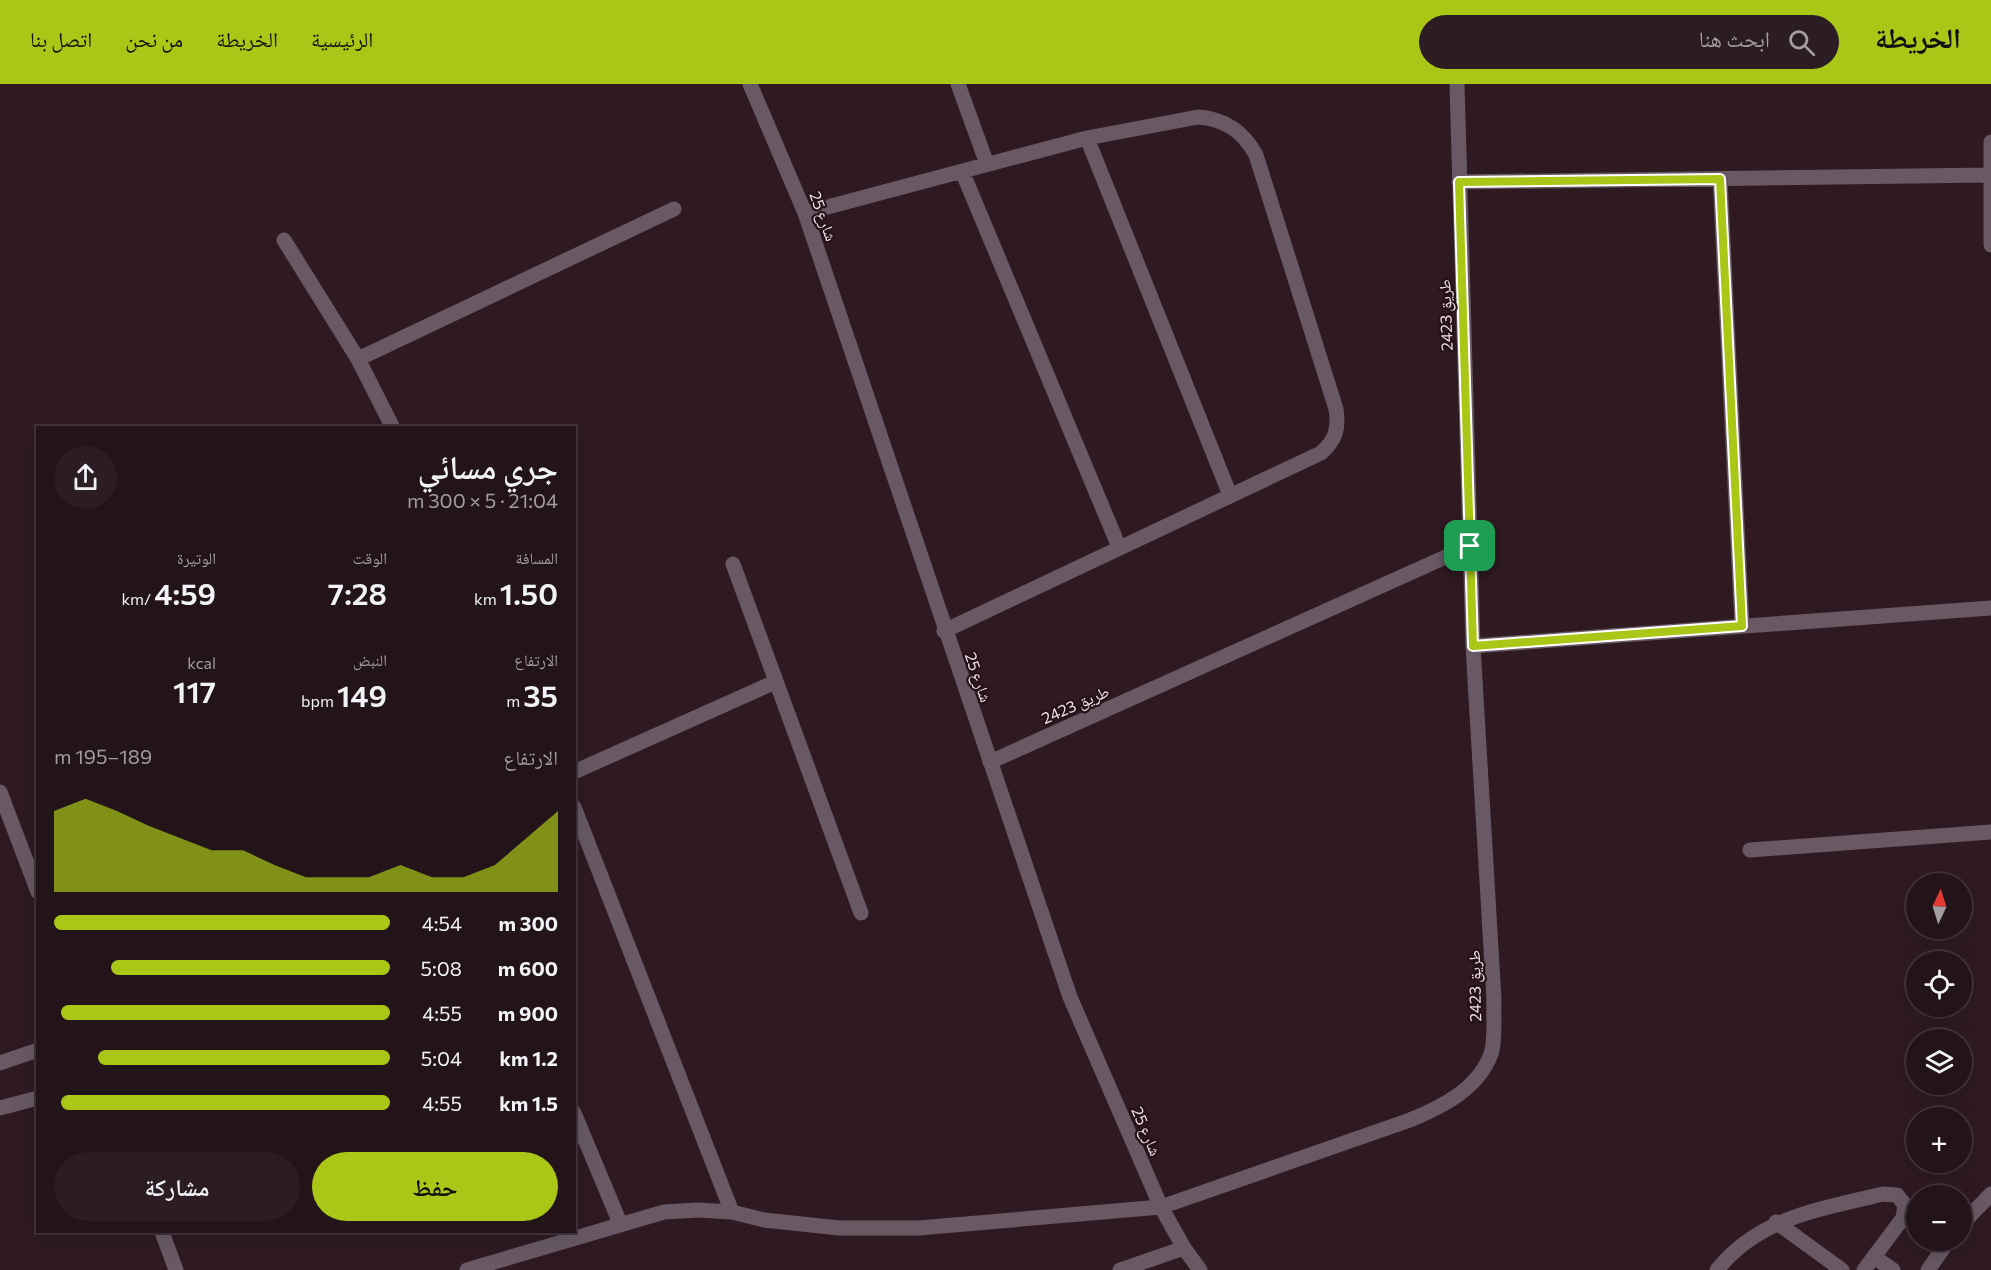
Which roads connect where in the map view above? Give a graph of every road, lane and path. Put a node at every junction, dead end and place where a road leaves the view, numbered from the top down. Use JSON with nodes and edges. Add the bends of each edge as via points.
{"nodes":[{"id":1,"x":750,"y":84,"type":"edge"},
{"id":2,"x":958,"y":84,"type":"edge"},
{"id":3,"x":1457,"y":84,"type":"edge"},
{"id":4,"x":1087,"y":138,"type":"junction"},
{"id":5,"x":1991,"y":142,"type":"edge"},
{"id":6,"x":987,"y":164,"type":"junction"},
{"id":7,"x":962,"y":171,"type":"junction"},
{"id":8,"x":1990,"y":175,"type":"edge"},
{"id":9,"x":1720,"y":179,"type":"junction"},
{"id":10,"x":1459,"y":182,"type":"junction"},
{"id":11,"x":674,"y":209,"type":"dead end"},
{"id":12,"x":805,"y":213,"type":"junction"},
{"id":13,"x":284,"y":240,"type":"dead end"},
{"id":14,"x":1991,"y":245,"type":"edge"},
{"id":15,"x":358,"y":359,"type":"junction"},
{"id":16,"x":392,"y":426,"type":"edge"},
{"id":17,"x":1230,"y":495,"type":"junction"},
{"id":18,"x":1470,"y":546,"type":"junction"},
{"id":19,"x":1119,"y":547,"type":"junction"},
{"id":20,"x":733,"y":564,"type":"dead end"},
{"id":21,"x":1991,"y":608,"type":"edge"},
{"id":22,"x":1742,"y":626,"type":"junction"},
{"id":23,"x":944,"y":631,"type":"junction"},
{"id":24,"x":1473,"y":646,"type":"junction"},
{"id":25,"x":775,"y":682,"type":"junction"},
{"id":26,"x":990,"y":762,"type":"junction"},
{"id":27,"x":576,"y":771,"type":"edge"},
{"id":28,"x":0,"y":792,"type":"edge"},
{"id":29,"x":576,"y":812,"type":"edge"},
{"id":30,"x":1991,"y":832,"type":"edge"},
{"id":31,"x":1750,"y":850,"type":"dead end"},
{"id":32,"x":36,"y":887,"type":"edge"},
{"id":33,"x":861,"y":913,"type":"dead end"},
{"id":34,"x":36,"y":1051,"type":"edge"},
{"id":35,"x":0,"y":1063,"type":"edge"},
{"id":36,"x":36,"y":1099,"type":"edge"},
{"id":37,"x":0,"y":1108,"type":"edge"},
{"id":38,"x":576,"y":1118,"type":"edge"},
{"id":39,"x":1991,"y":1194,"type":"edge"},
{"id":40,"x":1161,"y":1207,"type":"junction"},
{"id":41,"x":732,"y":1212,"type":"junction"},
{"id":42,"x":1972,"y":1214,"type":"edge"},
{"id":43,"x":1776,"y":1222,"type":"junction"},
{"id":44,"x":620,"y":1223,"type":"junction"},
{"id":45,"x":162,"y":1233,"type":"edge"},
{"id":46,"x":1184,"y":1248,"type":"junction"},
{"id":47,"x":1942,"y":1251,"type":"edge"},
{"id":48,"x":1874,"y":1257,"type":"junction"},
{"id":49,"x":176,"y":1270,"type":"edge"},
{"id":50,"x":467,"y":1270,"type":"edge"},
{"id":51,"x":1120,"y":1270,"type":"edge"},
{"id":52,"x":1200,"y":1270,"type":"edge"},
{"id":53,"x":1717,"y":1270,"type":"edge"},
{"id":54,"x":1842,"y":1270,"type":"edge"},
{"id":55,"x":1864,"y":1270,"type":"edge"},
{"id":56,"x":1893,"y":1270,"type":"edge"},
{"id":57,"x":1929,"y":1270,"type":"edge"}],
"edges":[{"from":1,"to":12,"type":"street","name":"شارع 25"},
{"from":2,"to":6,"type":"street"},
{"from":3,"to":10,"type":"street","name":"طريق 2423"},
{"from":4,"to":6,"type":"street"},
{"from":4,"to":17,"type":"street"},
{"from":4,"to":17,"type":"street","via":[[1210,118],[1243,135],[1256,155],[1336,409],[1338,429],[1321,453]]},
{"from":5,"to":8,"type":"street"},
{"from":6,"to":7,"type":"street"},
{"from":7,"to":12,"type":"street"},
{"from":7,"to":19,"type":"street"},
{"from":8,"to":9,"type":"street"},
{"from":8,"to":14,"type":"street"},
{"from":9,"to":10,"type":"street"},
{"from":9,"to":22,"type":"street"},
{"from":10,"to":18,"type":"street","name":"طريق 2423"},
{"from":11,"to":15,"type":"street"},
{"from":12,"to":23,"type":"street","name":"شارع 25","via":[[913,527]]},
{"from":13,"to":15,"type":"street"},
{"from":15,"to":16,"type":"street"},
{"from":17,"to":19,"type":"street"},
{"from":18,"to":24,"type":"street","name":"طريق 2423"},
{"from":18,"to":26,"type":"street","name":"طريق 2423"},
{"from":19,"to":23,"type":"street"},
{"from":20,"to":25,"type":"street"},
{"from":21,"to":22,"type":"street"},
{"from":22,"to":24,"type":"street"},
{"from":23,"to":26,"type":"street","name":"شارع 25"},
{"from":24,"to":40,"type":"street","name":"طريق 2423","via":[[1494,999],[1491,1054],[1471,1087],[1437,1109]]},
{"from":25,"to":27,"type":"street"},
{"from":25,"to":33,"type":"street"},
{"from":26,"to":40,"type":"street","name":"شارع 25","via":[[1070,997]]},
{"from":28,"to":32,"type":"street"},
{"from":29,"to":41,"type":"street"},
{"from":30,"to":31,"type":"street"},
{"from":34,"to":35,"type":"street"},
{"from":36,"to":37,"type":"street"},
{"from":38,"to":44,"type":"street"},
{"from":39,"to":42,"type":"street"},
{"from":40,"to":41,"type":"street","name":"طريق 2423","via":[[919,1228],[808,1225]]},
{"from":40,"to":46,"type":"street","name":"شارع 25"},
{"from":41,"to":44,"type":"street","name":"طريق 2423","via":[[664,1212]]},
{"from":43,"to":48,"type":"street","via":[[1884,1194],[1897,1195],[1905,1212]]},
{"from":43,"to":53,"type":"street","via":[[1744,1243]]},
{"from":43,"to":54,"type":"street"},
{"from":44,"to":50,"type":"street","name":"طريق 2423"},
{"from":45,"to":49,"type":"street"},
{"from":46,"to":51,"type":"street"},
{"from":46,"to":52,"type":"street","name":"شارع 25"},
{"from":47,"to":57,"type":"street"},
{"from":48,"to":55,"type":"street"},
{"from":48,"to":56,"type":"street"}]}
